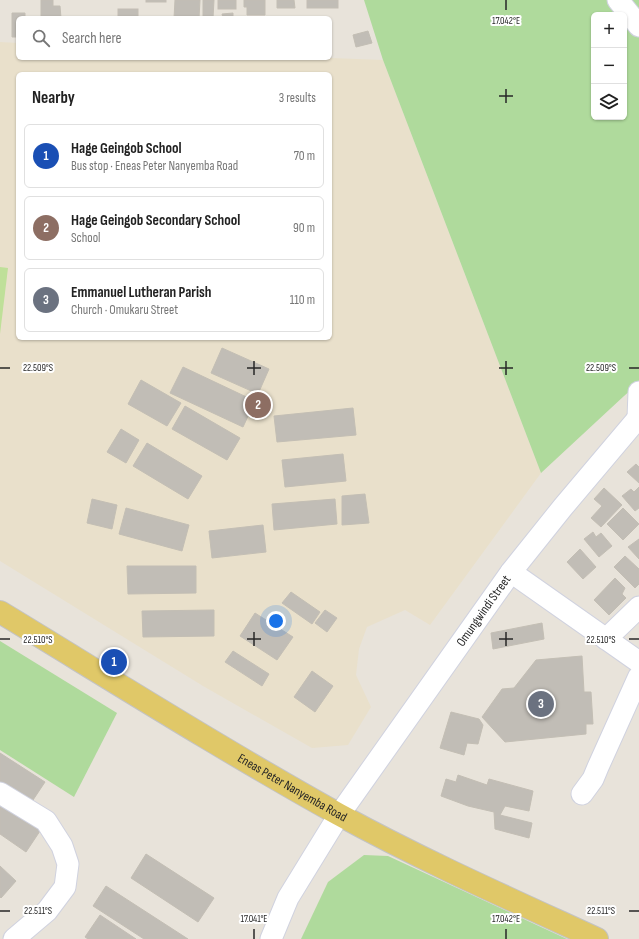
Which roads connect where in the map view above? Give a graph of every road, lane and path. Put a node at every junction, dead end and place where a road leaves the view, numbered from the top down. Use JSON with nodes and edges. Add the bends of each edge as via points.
{"nodes":[{"id":1,"x":618,"y":0,"type":"edge"},
{"id":2,"x":639,"y":26,"type":"edge"},
{"id":3,"x":639,"y":392,"type":"edge"},
{"id":4,"x":638,"y":417,"type":"edge"},
{"id":5,"x":511,"y":572,"type":"junction"},
{"id":6,"x":639,"y":607,"type":"edge"},
{"id":7,"x":0,"y":612,"type":"edge"},
{"id":8,"x":606,"y":639,"type":"junction"},
{"id":9,"x":639,"y":662,"type":"edge"},
{"id":10,"x":639,"y":676,"type":"edge"},
{"id":11,"x":0,"y":793,"type":"edge"},
{"id":12,"x":582,"y":794,"type":"dead end"},
{"id":13,"x":339,"y":814,"type":"junction"},
{"id":14,"x":14,"y":939,"type":"edge"},
{"id":15,"x":271,"y":939,"type":"edge"},
{"id":16,"x":597,"y":939,"type":"edge"}],
"edges":[{"from":1,"to":2,"type":"street"},
{"from":3,"to":4,"type":"street"},
{"from":4,"to":5,"type":"street","name":"Omungwindi Street"},
{"from":5,"to":8,"type":"street"},
{"from":5,"to":13,"type":"street","name":"Omungwindi Street"},
{"from":6,"to":8,"type":"street"},
{"from":7,"to":13,"type":"main road","name":"Eneas Peter Nanyemba Road","via":[[193,730]]},
{"from":8,"to":9,"type":"street"},
{"from":10,"to":12,"type":"street","via":[[593,779]]},
{"from":11,"to":14,"type":"street","via":[[46,821],[62,846],[68,864],[65,887],[47,911]]},
{"from":13,"to":15,"type":"street","name":"Omungwindi Street","via":[[288,898]]},
{"from":13,"to":16,"type":"main road","name":"Eneas Peter Nanyemba Road","via":[[429,862]]}]}
